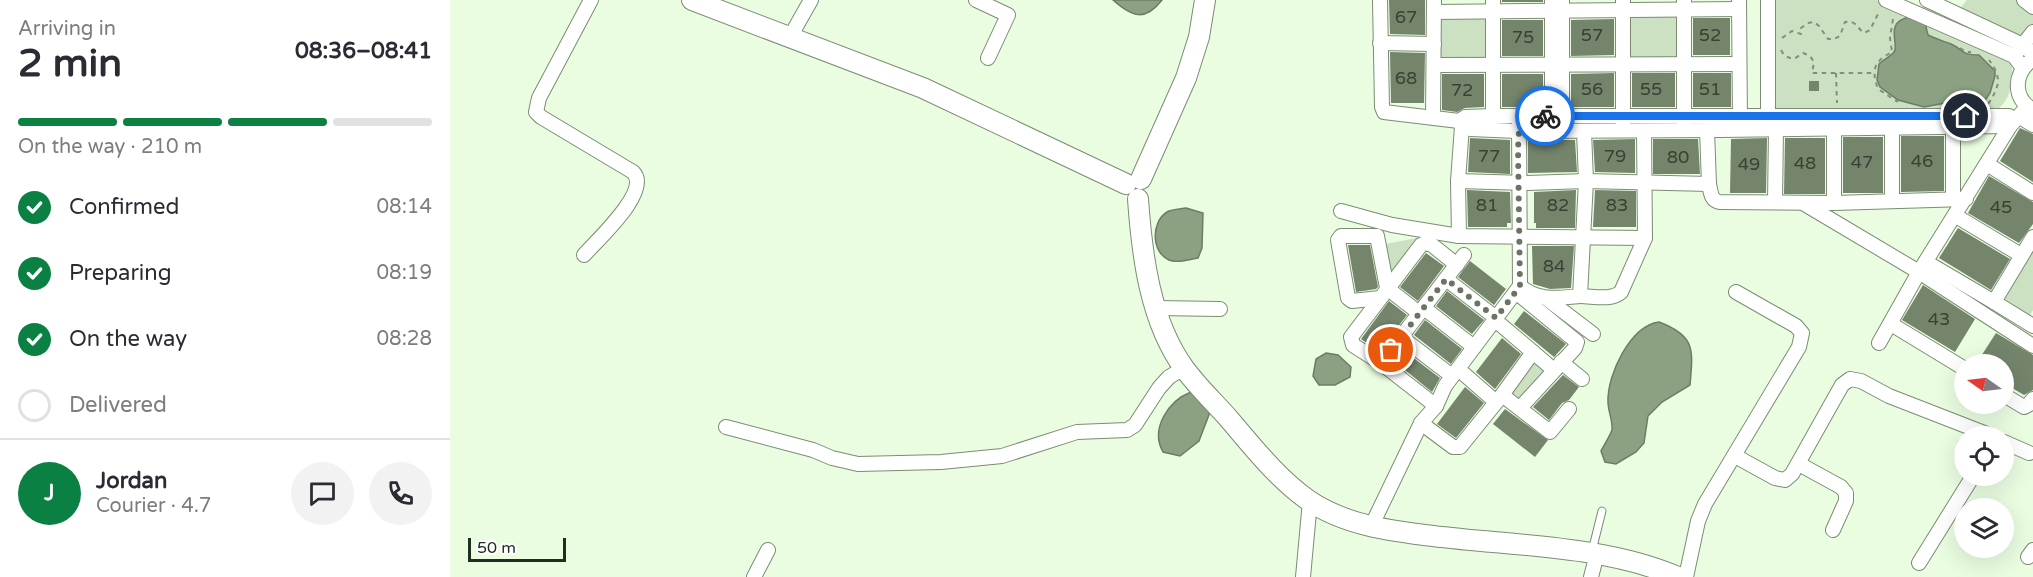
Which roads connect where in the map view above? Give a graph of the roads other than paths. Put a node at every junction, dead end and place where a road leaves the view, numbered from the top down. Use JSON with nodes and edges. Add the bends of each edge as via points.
{"nodes":[{"id":1,"x":591,"y":0,"type":"edge"},
{"id":2,"x":692,"y":0,"type":"edge"},
{"id":3,"x":811,"y":0,"type":"edge"},
{"id":4,"x":976,"y":0,"type":"edge"},
{"id":5,"x":1205,"y":0,"type":"edge"},
{"id":6,"x":1380,"y":0,"type":"edge"},
{"id":7,"x":1768,"y":0,"type":"edge"},
{"id":8,"x":1927,"y":0,"type":"edge"},
{"id":9,"x":2024,"y":0,"type":"edge"},
{"id":10,"x":1885,"y":4,"type":"edge"},
{"id":11,"x":1557,"y":5,"type":"edge"},
{"id":12,"x":1623,"y":5,"type":"edge"},
{"id":13,"x":1684,"y":5,"type":"edge"},
{"id":14,"x":1739,"y":5,"type":"edge"},
{"id":15,"x":1434,"y":6,"type":"edge"},
{"id":16,"x":1493,"y":6,"type":"edge"},
{"id":17,"x":1958,"y":6,"type":"edge"},
{"id":18,"x":2033,"y":7,"type":"edge"},
{"id":19,"x":2033,"y":32,"type":"edge"},
{"id":20,"x":790,"y":37,"type":"junction"},
{"id":21,"x":1380,"y":43,"type":"junction"},
{"id":22,"x":1434,"y":44,"type":"junction"},
{"id":23,"x":2028,"y":50,"type":"edge"},
{"id":24,"x":2014,"y":56,"type":"junction"},
{"id":25,"x":988,"y":58,"type":"dead end"},
{"id":26,"x":1684,"y":64,"type":"junction"},
{"id":27,"x":1739,"y":64,"type":"junction"},
{"id":28,"x":2028,"y":64,"type":"edge"},
{"id":29,"x":1434,"y":65,"type":"junction"},
{"id":30,"x":1493,"y":65,"type":"junction"},
{"id":31,"x":1557,"y":65,"type":"junction"},
{"id":32,"x":1623,"y":65,"type":"junction"},
{"id":33,"x":2020,"y":112,"type":"edge"},
{"id":34,"x":1493,"y":116,"type":"junction"},
{"id":35,"x":1623,"y":116,"type":"junction"},
{"id":36,"x":1684,"y":116,"type":"junction"},
{"id":37,"x":1432,"y":117,"type":"junction"},
{"id":38,"x":1835,"y":122,"type":"junction"},
{"id":39,"x":1523,"y":123,"type":"junction"},
{"id":40,"x":1557,"y":123,"type":"junction"},
{"id":41,"x":1740,"y":123,"type":"junction"},
{"id":42,"x":1460,"y":124,"type":"junction"},
{"id":43,"x":1771,"y":125,"type":"junction"},
{"id":44,"x":2033,"y":125,"type":"edge"},
{"id":45,"x":1953,"y":127,"type":"junction"},
{"id":46,"x":1892,"y":129,"type":"junction"},
{"id":47,"x":1684,"y":130,"type":"junction"},
{"id":48,"x":1707,"y":130,"type":"junction"},
{"id":49,"x":1584,"y":131,"type":"junction"},
{"id":50,"x":1622,"y":131,"type":"junction"},
{"id":51,"x":1644,"y":131,"type":"junction"},
{"id":52,"x":1988,"y":164,"type":"junction"},
{"id":53,"x":1458,"y":181,"type":"junction"},
{"id":54,"x":1586,"y":181,"type":"junction"},
{"id":55,"x":1522,"y":183,"type":"junction"},
{"id":56,"x":1646,"y":183,"type":"junction"},
{"id":57,"x":1709,"y":184,"type":"junction"},
{"id":58,"x":1135,"y":187,"type":"junction"},
{"id":59,"x":2033,"y":193,"type":"edge"},
{"id":60,"x":1960,"y":199,"type":"junction"},
{"id":61,"x":1892,"y":201,"type":"junction"},
{"id":62,"x":1774,"y":202,"type":"junction"},
{"id":63,"x":1803,"y":203,"type":"junction"},
{"id":64,"x":1834,"y":203,"type":"junction"},
{"id":65,"x":1341,"y":211,"type":"dead end"},
{"id":66,"x":1956,"y":216,"type":"junction"},
{"id":67,"x":1459,"y":236,"type":"junction"},
{"id":68,"x":2033,"y":237,"type":"edge"},
{"id":69,"x":1523,"y":238,"type":"junction"},
{"id":70,"x":1644,"y":238,"type":"junction"},
{"id":71,"x":1582,"y":239,"type":"junction"},
{"id":72,"x":584,"y":255,"type":"dead end"},
{"id":73,"x":2021,"y":255,"type":"junction"},
{"id":74,"x":1923,"y":267,"type":"junction"},
{"id":75,"x":1446,"y":279,"type":"junction"},
{"id":76,"x":1523,"y":292,"type":"junction"},
{"id":77,"x":1736,"y":292,"type":"dead end"},
{"id":78,"x":1383,"y":293,"type":"junction"},
{"id":79,"x":1580,"y":296,"type":"junction"},
{"id":80,"x":1547,"y":299,"type":"junction"},
{"id":81,"x":1994,"y":302,"type":"junction"},
{"id":82,"x":1156,"y":308,"type":"junction"},
{"id":83,"x":1220,"y":309,"type":"dead end"},
{"id":84,"x":1421,"y":310,"type":"junction"},
{"id":85,"x":1498,"y":322,"type":"junction"},
{"id":86,"x":1891,"y":324,"type":"junction"},
{"id":87,"x":2033,"y":326,"type":"edge"},
{"id":88,"x":1593,"y":334,"type":"dead end"},
{"id":89,"x":1401,"y":336,"type":"junction"},
{"id":90,"x":1879,"y":344,"type":"dead end"},
{"id":91,"x":2033,"y":346,"type":"edge"},
{"id":92,"x":1474,"y":347,"type":"junction"},
{"id":93,"x":1533,"y":352,"type":"junction"},
{"id":94,"x":1954,"y":362,"type":"edge"},
{"id":95,"x":1381,"y":363,"type":"junction"},
{"id":96,"x":1558,"y":366,"type":"junction"},
{"id":97,"x":1184,"y":368,"type":"junction"},
{"id":98,"x":1458,"y":375,"type":"junction"},
{"id":99,"x":1582,"y":379,"type":"dead end"},
{"id":100,"x":1499,"y":399,"type":"junction"},
{"id":101,"x":2033,"y":399,"type":"edge"},
{"id":102,"x":2014,"y":401,"type":"edge"},
{"id":103,"x":1438,"y":402,"type":"junction"},
{"id":104,"x":1520,"y":408,"type":"junction"},
{"id":105,"x":1569,"y":410,"type":"dead end"},
{"id":106,"x":1421,"y":423,"type":"junction"},
{"id":107,"x":1958,"y":426,"type":"edge"},
{"id":108,"x":726,"y":428,"type":"dead end"},
{"id":109,"x":2014,"y":446,"type":"edge"},
{"id":110,"x":2029,"y":453,"type":"dead end"},
{"id":111,"x":1735,"y":456,"type":"junction"},
{"id":112,"x":1799,"y":464,"type":"junction"},
{"id":113,"x":1967,"y":486,"type":"edge"},
{"id":114,"x":1310,"y":501,"type":"junction"},
{"id":115,"x":1602,"y":511,"type":"dead end"},
{"id":116,"x":1371,"y":527,"type":"junction"},
{"id":117,"x":1833,"y":530,"type":"dead end"},
{"id":118,"x":768,"y":550,"type":"dead end"},
{"id":119,"x":1594,"y":554,"type":"junction"},
{"id":120,"x":1919,"y":563,"type":"dead end"},
{"id":121,"x":754,"y":577,"type":"edge"},
{"id":122,"x":1303,"y":577,"type":"edge"},
{"id":123,"x":1591,"y":577,"type":"edge"},
{"id":124,"x":1678,"y":577,"type":"edge"},
{"id":125,"x":1686,"y":577,"type":"edge"}],
"edges":[{"from":1,"to":72,"type":"street","via":[[539,98],[537,112],[633,172],[639,183],[624,211]]},
{"from":2,"to":20,"type":"street"},
{"from":3,"to":20,"type":"street"},
{"from":4,"to":25,"type":"street","via":[[1008,15]]},
{"from":5,"to":58,"type":"street","via":[[1199,38],[1186,78]]},
{"from":6,"to":21,"type":"street"},
{"from":7,"to":43,"type":"street"},
{"from":8,"to":17,"type":"street"},
{"from":9,"to":18,"type":"street"},
{"from":10,"to":24,"type":"street"},
{"from":11,"to":12,"type":"street"},
{"from":11,"to":16,"type":"street"},
{"from":11,"to":31,"type":"street"},
{"from":12,"to":13,"type":"street"},
{"from":12,"to":32,"type":"street"},
{"from":13,"to":14,"type":"street"},
{"from":13,"to":26,"type":"street"},
{"from":14,"to":27,"type":"street"},
{"from":15,"to":16,"type":"street"},
{"from":15,"to":22,"type":"street"},
{"from":16,"to":30,"type":"street"},
{"from":17,"to":23,"type":"street"},
{"from":19,"to":23,"type":"street"},
{"from":20,"to":58,"type":"street","via":[[923,87]]},
{"from":21,"to":22,"type":"street"},
{"from":21,"to":37,"type":"street","via":[[1384,112]]},
{"from":22,"to":29,"type":"street"},
{"from":23,"to":24,"type":"street"},
{"from":24,"to":28,"type":"street"},
{"from":26,"to":27,"type":"street"},
{"from":26,"to":32,"type":"street"},
{"from":26,"to":36,"type":"street"},
{"from":27,"to":41,"type":"street"},
{"from":28,"to":33,"type":"street","via":[[2017,84]]},
{"from":29,"to":30,"type":"street"},
{"from":29,"to":37,"type":"street"},
{"from":30,"to":31,"type":"street"},
{"from":30,"to":34,"type":"street"},
{"from":31,"to":32,"type":"street"},
{"from":31,"to":40,"type":"street"},
{"from":32,"to":35,"type":"street"},
{"from":33,"to":38,"type":"street"},
{"from":33,"to":44,"type":"street"},
{"from":33,"to":45,"type":"street"},
{"from":33,"to":52,"type":"street"},
{"from":34,"to":39,"type":"street"},
{"from":34,"to":42,"type":"street","via":[[1466,117]]},
{"from":35,"to":36,"type":"street"},
{"from":35,"to":40,"type":"street"},
{"from":35,"to":50,"type":"street"},
{"from":36,"to":41,"type":"street"},
{"from":36,"to":47,"type":"street"},
{"from":37,"to":42,"type":"street"},
{"from":38,"to":43,"type":"street"},
{"from":38,"to":46,"type":"street"},
{"from":38,"to":64,"type":"street"},
{"from":39,"to":40,"type":"street"},
{"from":39,"to":42,"type":"street","via":[[1471,129]]},
{"from":39,"to":55,"type":"street"},
{"from":40,"to":49,"type":"street"},
{"from":41,"to":43,"type":"street"},
{"from":41,"to":48,"type":"street"},
{"from":42,"to":53,"type":"street"},
{"from":43,"to":62,"type":"street"},
{"from":45,"to":46,"type":"street"},
{"from":45,"to":60,"type":"street"},
{"from":46,"to":61,"type":"street"},
{"from":47,"to":48,"type":"street"},
{"from":47,"to":51,"type":"street"},
{"from":48,"to":57,"type":"street"},
{"from":49,"to":50,"type":"street"},
{"from":49,"to":54,"type":"street"},
{"from":50,"to":51,"type":"street"},
{"from":51,"to":56,"type":"street"},
{"from":52,"to":59,"type":"street"},
{"from":52,"to":60,"type":"street"},
{"from":53,"to":55,"type":"street"},
{"from":53,"to":67,"type":"street"},
{"from":54,"to":55,"type":"street"},
{"from":54,"to":56,"type":"street"},
{"from":54,"to":71,"type":"street"},
{"from":55,"to":69,"type":"street"},
{"from":56,"to":57,"type":"street"},
{"from":56,"to":70,"type":"street"},
{"from":57,"to":62,"type":"street","via":[[1711,196],[1717,202]]},
{"from":58,"to":82,"type":"street"},
{"from":60,"to":61,"type":"street"},
{"from":60,"to":66,"type":"street"},
{"from":61,"to":64,"type":"street"},
{"from":62,"to":63,"type":"street"},
{"from":63,"to":64,"type":"street"},
{"from":63,"to":74,"type":"street"},
{"from":65,"to":67,"type":"street","via":[[1392,225]]},
{"from":66,"to":73,"type":"street"},
{"from":66,"to":74,"type":"street"},
{"from":67,"to":69,"type":"street"},
{"from":68,"to":73,"type":"street"},
{"from":69,"to":71,"type":"street"},
{"from":69,"to":76,"type":"street"},
{"from":70,"to":71,"type":"street"},
{"from":70,"to":79,"type":"street","via":[[1617,296]]},
{"from":71,"to":79,"type":"street"},
{"from":73,"to":81,"type":"street"},
{"from":74,"to":81,"type":"street"},
{"from":74,"to":86,"type":"street"},
{"from":74,"to":91,"type":"street"},
{"from":75,"to":78,"type":"street","via":[[1460,260],[1425,243]]},
{"from":75,"to":84,"type":"street"},
{"from":75,"to":85,"type":"street"},
{"from":76,"to":80,"type":"street"},
{"from":76,"to":85,"type":"street"},
{"from":76,"to":96,"type":"street","via":[[1575,339],[1576,346]]},
{"from":77,"to":111,"type":"street","via":[[1802,333],[1799,346]]},
{"from":78,"to":78,"type":"street","via":[[1352,301],[1348,298],[1339,237],[1377,236]]},
{"from":78,"to":84,"type":"street"},
{"from":78,"to":95,"type":"street","via":[[1351,337],[1353,345]]},
{"from":79,"to":80,"type":"street"},
{"from":80,"to":88,"type":"street"},
{"from":81,"to":87,"type":"street"},
{"from":82,"to":83,"type":"street"},
{"from":82,"to":97,"type":"street","via":[[1166,338]]},
{"from":84,"to":89,"type":"street"},
{"from":84,"to":92,"type":"street"},
{"from":85,"to":92,"type":"street"},
{"from":85,"to":93,"type":"street"},
{"from":85,"to":98,"type":"street"},
{"from":86,"to":90,"type":"street"},
{"from":86,"to":94,"type":"street"},
{"from":89,"to":95,"type":"street"},
{"from":89,"to":98,"type":"street"},
{"from":92,"to":98,"type":"street"},
{"from":93,"to":96,"type":"street"},
{"from":93,"to":100,"type":"street"},
{"from":95,"to":103,"type":"street"},
{"from":96,"to":99,"type":"street"},
{"from":96,"to":104,"type":"street"},
{"from":97,"to":108,"type":"street","via":[[1169,377],[1135,425],[1127,430],[1077,432],[1002,456],[858,464]]},
{"from":97,"to":114,"type":"street","via":[[1287,483]]},
{"from":98,"to":100,"type":"street"},
{"from":98,"to":103,"type":"street","via":[[1451,390]]},
{"from":100,"to":104,"type":"street"},
{"from":100,"to":106,"type":"street","via":[[1457,448]]},
{"from":101,"to":102,"type":"street","via":[[2024,407]]},
{"from":103,"to":106,"type":"street"},
{"from":104,"to":105,"type":"street","via":[[1550,432]]},
{"from":106,"to":116,"type":"street"},
{"from":107,"to":112,"type":"street","via":[[1850,379],[1842,385]]},
{"from":109,"to":110,"type":"street"},
{"from":111,"to":112,"type":"street","via":[[1785,480]]},
{"from":111,"to":125,"type":"street","via":[[1698,521]]},
{"from":112,"to":117,"type":"street","via":[[1846,493]]},
{"from":113,"to":120,"type":"street"},
{"from":114,"to":116,"type":"street"},
{"from":114,"to":122,"type":"street"},
{"from":115,"to":119,"type":"lane"},
{"from":116,"to":119,"type":"street"},
{"from":118,"to":121,"type":"street"},
{"from":119,"to":123,"type":"street"},
{"from":119,"to":124,"type":"street"}]}
